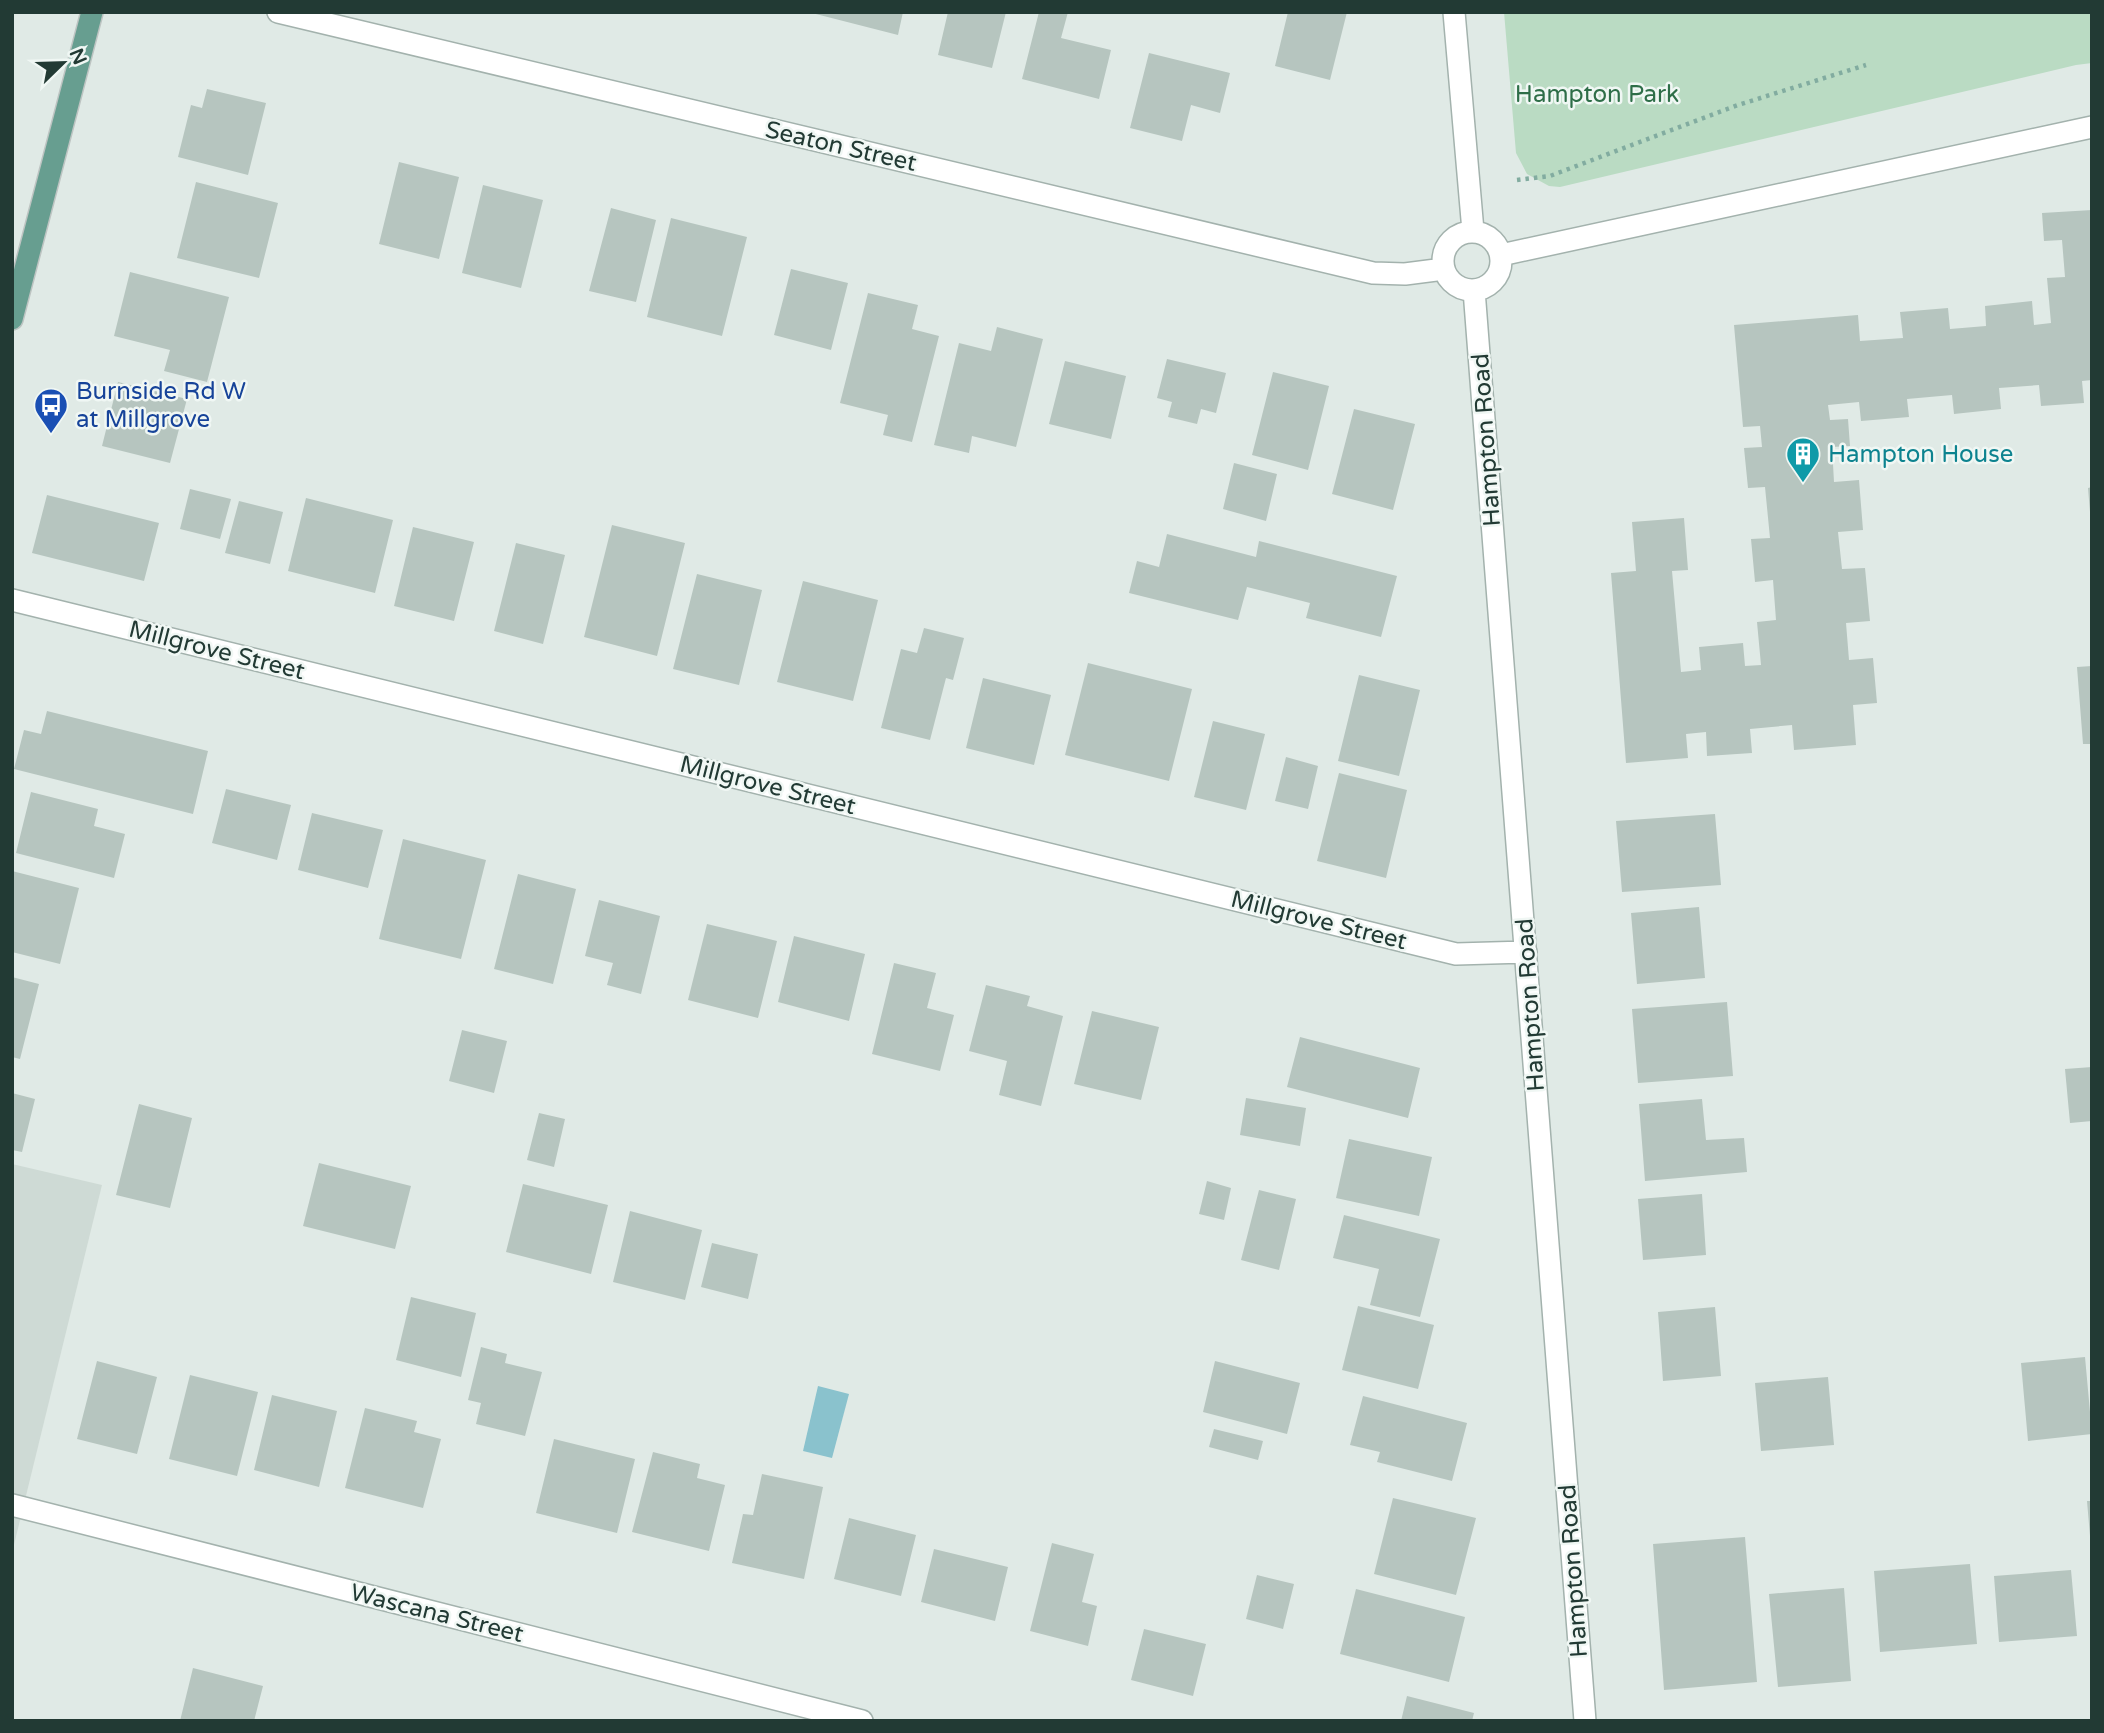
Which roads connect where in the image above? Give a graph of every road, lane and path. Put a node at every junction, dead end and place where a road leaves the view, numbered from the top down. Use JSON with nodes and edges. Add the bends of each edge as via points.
{"nodes":[{"id":1,"x":92,"y":12,"type":"edge"},
{"id":2,"x":278,"y":12,"type":"edge"},
{"id":3,"x":1454,"y":12,"type":"edge"},
{"id":4,"x":1866,"y":65,"type":"dead end"},
{"id":5,"x":2092,"y":127,"type":"edge"},
{"id":6,"x":1517,"y":180,"type":"dead end"},
{"id":7,"x":1473,"y":231,"type":"junction"},
{"id":8,"x":1501,"y":255,"type":"junction"},
{"id":9,"x":1444,"y":269,"type":"junction"},
{"id":10,"x":1474,"y":290,"type":"junction"},
{"id":11,"x":12,"y":319,"type":"edge"},
{"id":12,"x":12,"y":600,"type":"edge"},
{"id":13,"x":1525,"y":953,"type":"junction"},
{"id":14,"x":12,"y":1505,"type":"edge"},
{"id":15,"x":862,"y":1721,"type":"edge"},
{"id":16,"x":1585,"y":1721,"type":"edge"}],
"edges":[{"from":1,"to":11,"type":"main road"},
{"from":2,"to":9,"type":"street","name":"Seaton Street","via":[[1373,273]]},
{"from":3,"to":7,"type":"street"},
{"from":4,"to":6,"type":"path","via":[[1738,105],[1550,176]]},
{"from":5,"to":8,"type":"street"},
{"from":7,"to":8,"type":"street","via":[[1492,239]]},
{"from":7,"to":9,"type":"street","via":[[1463,232],[1446,245]]},
{"from":8,"to":10,"type":"street","via":[[1493,282]]},
{"from":9,"to":10,"type":"street","via":[[1451,282]]},
{"from":10,"to":13,"type":"street","name":"Hampton Road"},
{"from":12,"to":13,"type":"street","name":"Millgrove Street","via":[[1457,954]]},
{"from":13,"to":16,"type":"street","name":"Hampton Road"},
{"from":14,"to":15,"type":"street","name":"Wascana Street"}]}
